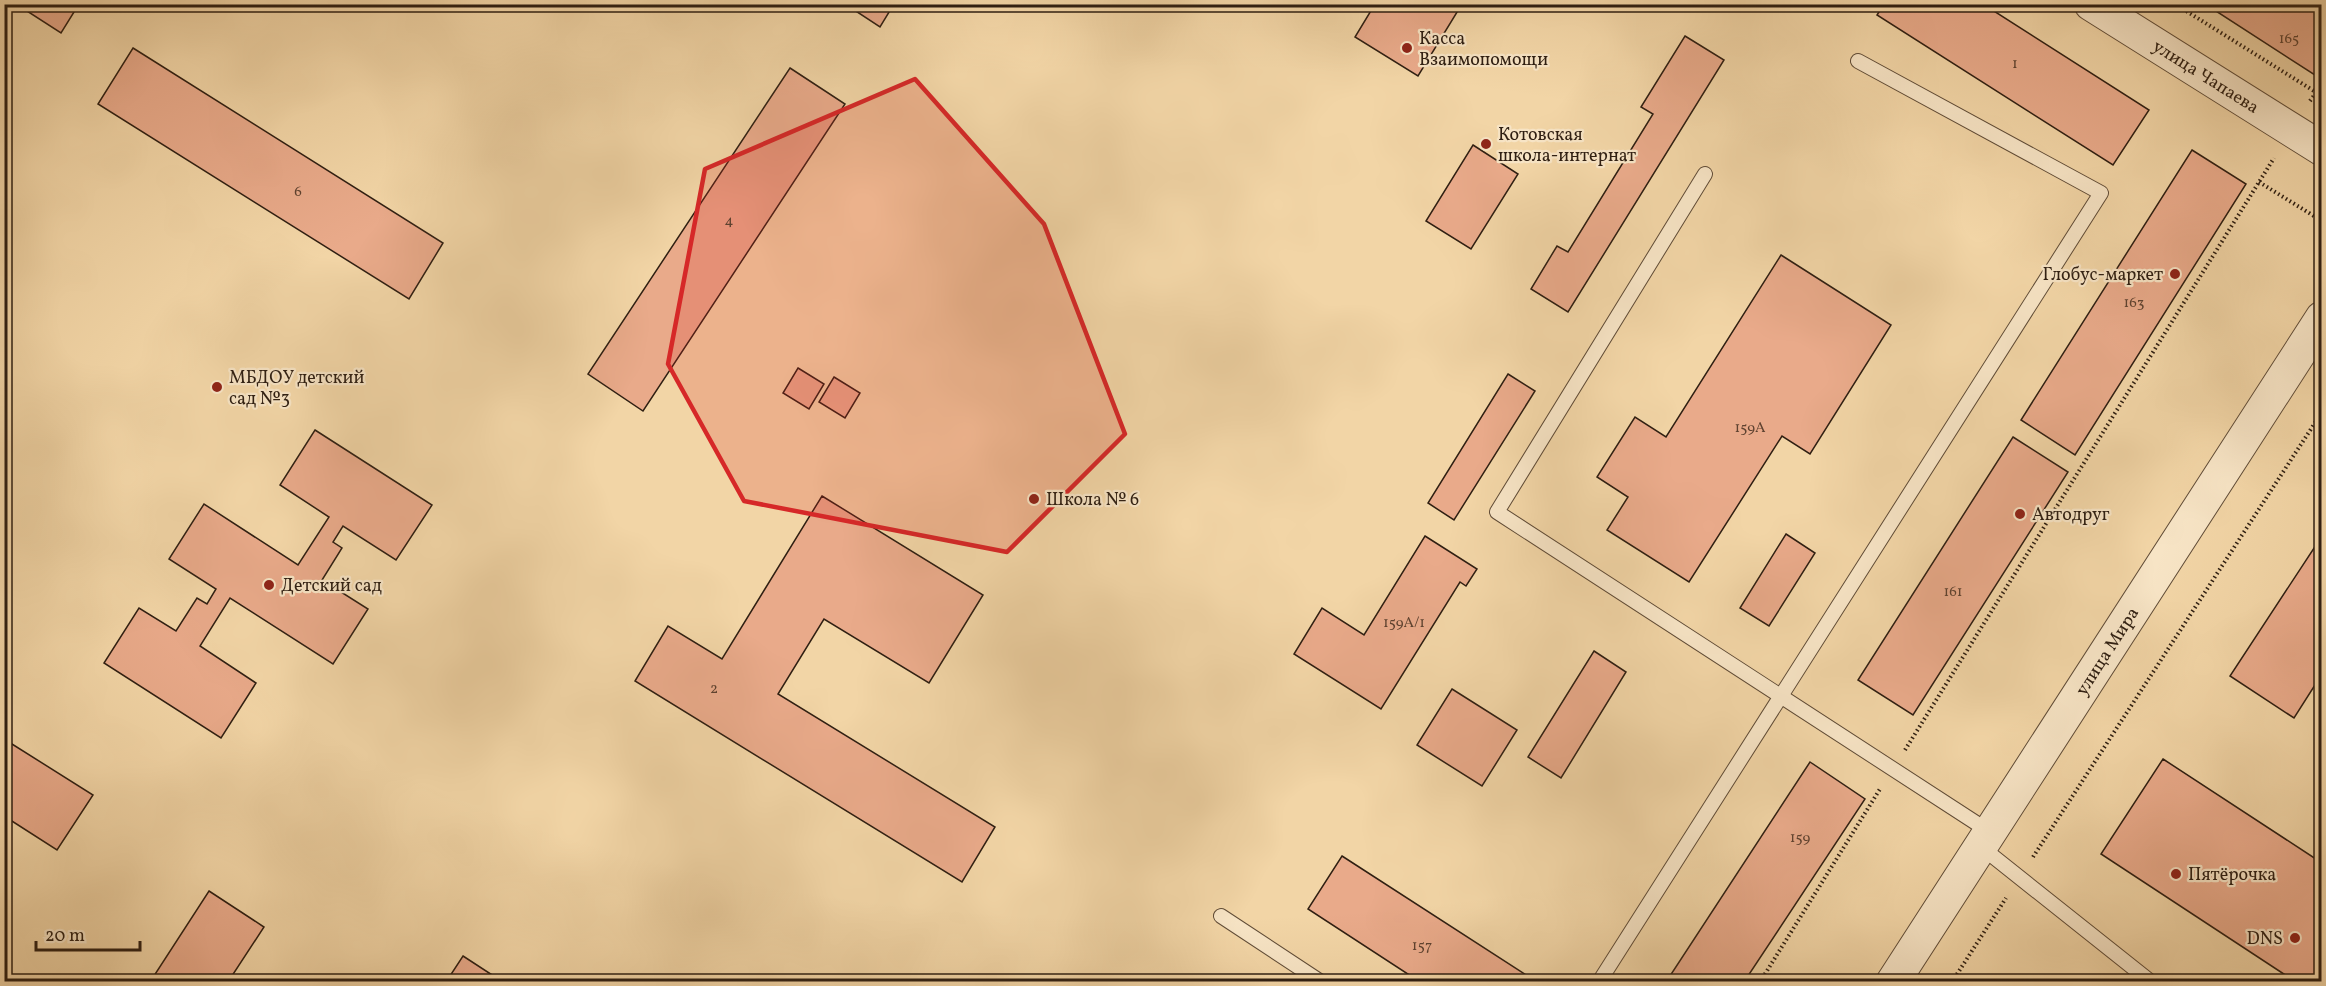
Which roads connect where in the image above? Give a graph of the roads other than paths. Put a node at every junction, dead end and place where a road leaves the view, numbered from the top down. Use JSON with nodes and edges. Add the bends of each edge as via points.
{"nodes":[{"id":1,"x":2091,"y":5,"type":"edge"},
{"id":2,"x":1858,"y":61,"type":"dead end"},
{"id":3,"x":2322,"y":149,"type":"edge"},
{"id":4,"x":1705,"y":174,"type":"dead end"},
{"id":5,"x":2322,"y":318,"type":"edge"},
{"id":6,"x":1781,"y":696,"type":"junction"},
{"id":7,"x":1985,"y":839,"type":"junction"},
{"id":8,"x":1221,"y":916,"type":"dead end"},
{"id":9,"x":1321,"y":981,"type":"edge"},
{"id":10,"x":1599,"y":981,"type":"edge"},
{"id":11,"x":1893,"y":981,"type":"edge"},
{"id":12,"x":2151,"y":981,"type":"edge"}],
"edges":[{"from":1,"to":3,"type":"street","name":"улица Чапаева"},
{"from":2,"to":6,"type":"lane","via":[[2101,192]]},
{"from":4,"to":6,"type":"lane","via":[[1497,512]]},
{"from":5,"to":7,"type":"street","name":"улица Мира"},
{"from":6,"to":7,"type":"lane","via":[[1892,769]]},
{"from":6,"to":10,"type":"lane"},
{"from":7,"to":11,"type":"street","name":"улица Мира"},
{"from":7,"to":12,"type":"lane","via":[[2020,877]]},
{"from":8,"to":9,"type":"lane"}]}
